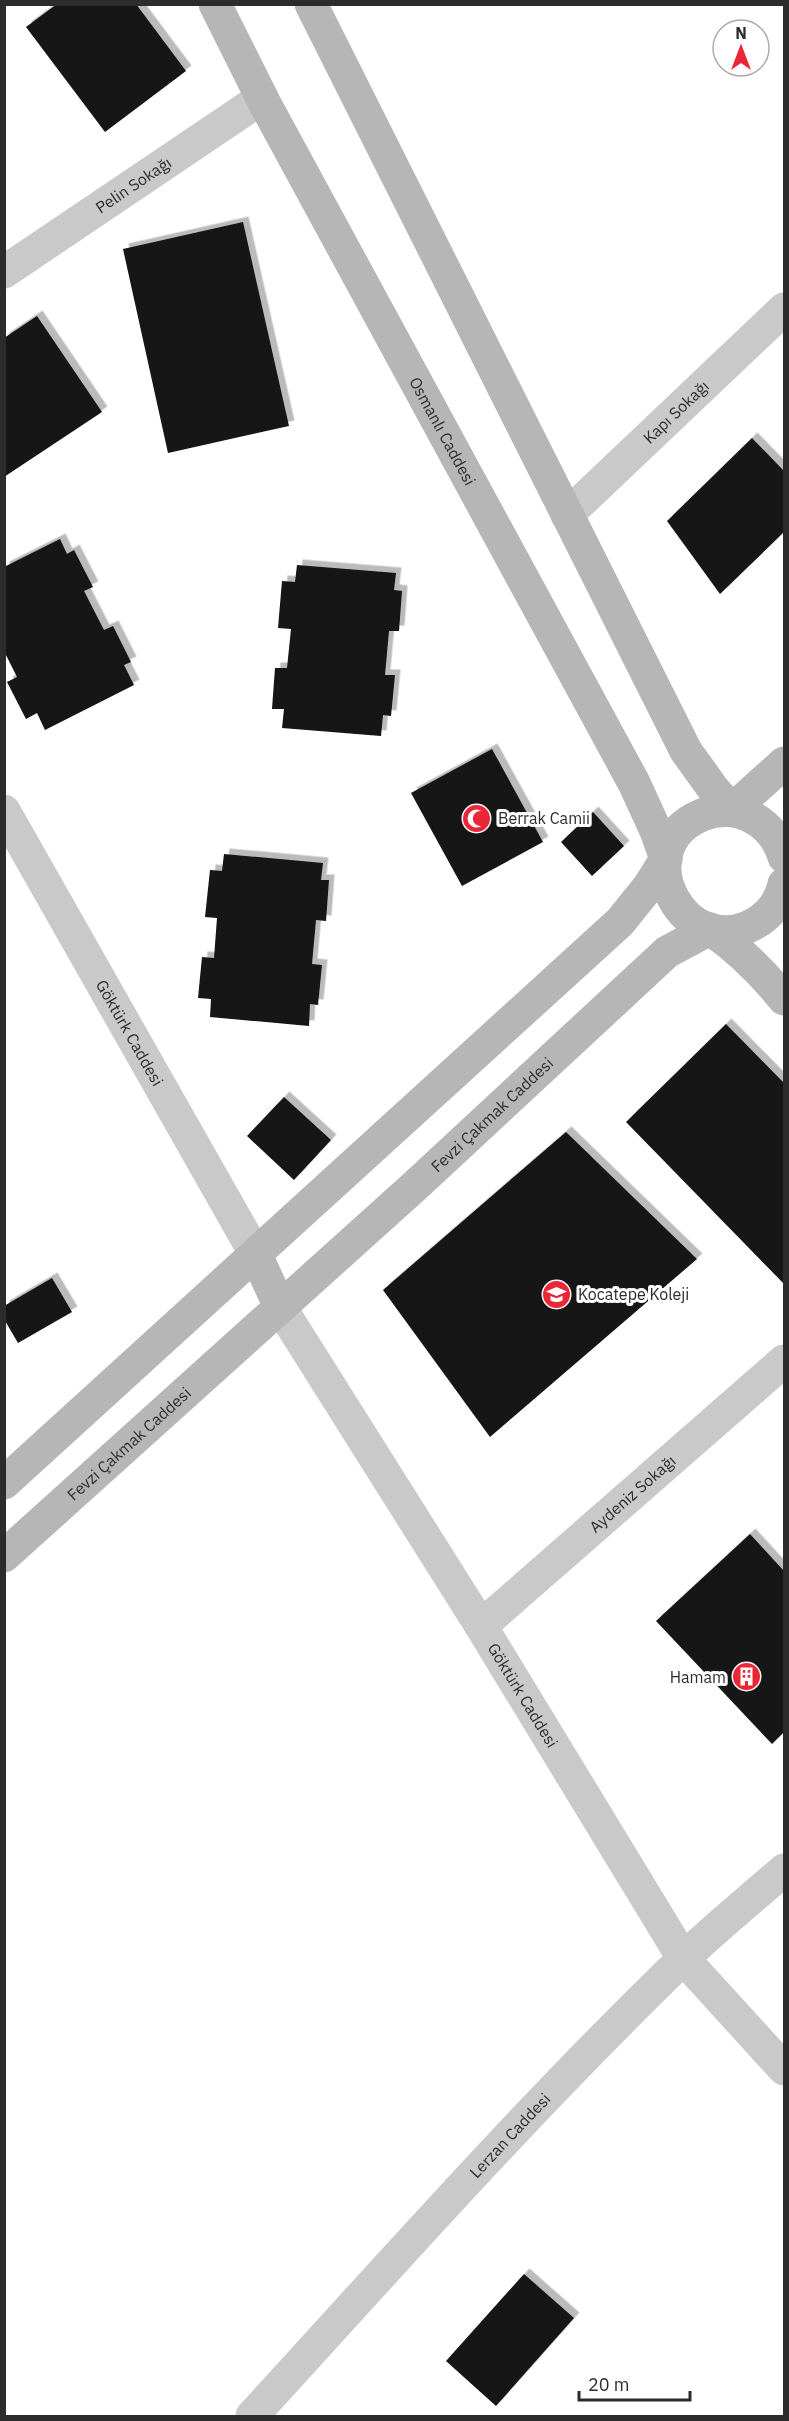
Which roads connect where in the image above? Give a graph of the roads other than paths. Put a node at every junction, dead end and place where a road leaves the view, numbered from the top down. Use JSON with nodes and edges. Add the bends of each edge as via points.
{"nodes":[{"id":1,"x":215,"y":4,"type":"edge"},
{"id":2,"x":311,"y":4,"type":"edge"},
{"id":3,"x":262,"y":98,"type":"junction"},
{"id":4,"x":4,"y":272,"type":"edge"},
{"id":5,"x":784,"y":309,"type":"edge"},
{"id":6,"x":567,"y":515,"type":"junction"},
{"id":7,"x":784,"y":763,"type":"edge"},
{"id":8,"x":732,"y":810,"type":"junction"},
{"id":9,"x":4,"y":811,"type":"edge"},
{"id":10,"x":784,"y":856,"type":"edge"},
{"id":11,"x":666,"y":859,"type":"junction"},
{"id":12,"x":784,"y":884,"type":"edge"},
{"id":13,"x":710,"y":929,"type":"junction"},
{"id":14,"x":784,"y":999,"type":"edge"},
{"id":15,"x":256,"y":1255,"type":"junction"},
{"id":16,"x":280,"y":1307,"type":"junction"},
{"id":17,"x":784,"y":1361,"type":"edge"},
{"id":18,"x":4,"y":1483,"type":"edge"},
{"id":19,"x":4,"y":1556,"type":"edge"},
{"id":20,"x":481,"y":1626,"type":"junction"},
{"id":21,"x":784,"y":1870,"type":"edge"},
{"id":22,"x":683,"y":1958,"type":"junction"},
{"id":23,"x":784,"y":2068,"type":"edge"},
{"id":24,"x":252,"y":2416,"type":"edge"}],
"edges":[{"from":1,"to":3,"type":"main road","name":"Osmanlı Caddesi"},
{"from":2,"to":6,"type":"main road"},
{"from":3,"to":4,"type":"street","name":"Pelin Sokağı"},
{"from":3,"to":11,"type":"main road","name":"Osmanlı Caddesi","via":[[628,772]]},
{"from":5,"to":6,"type":"street","name":"Kapı Sokağı"},
{"from":6,"to":8,"type":"main road","via":[[686,751]]},
{"from":7,"to":8,"type":"main road"},
{"from":8,"to":10,"type":"main road","via":[[751,815],[768,827]]},
{"from":8,"to":11,"type":"main road","via":[[693,819],[675,838]]},
{"from":9,"to":15,"type":"street","name":"Göktürk Caddesi"},
{"from":11,"to":13,"type":"main road","name":"Osmanlı Caddesi","via":[[665,874],[677,907],[691,920]]},
{"from":11,"to":15,"type":"main road","via":[[620,922]]},
{"from":12,"to":13,"type":"main road","via":[[776,904],[752,925],[737,930]]},
{"from":13,"to":14,"type":"main road","via":[[741,952]]},
{"from":13,"to":16,"type":"main road","name":"Fevzi Çakmak Caddesi","via":[[667,952]]},
{"from":15,"to":16,"type":"main road"},
{"from":15,"to":18,"type":"main road"},
{"from":16,"to":19,"type":"main road","name":"Fevzi Çakmak Caddesi"},
{"from":16,"to":20,"type":"street","name":"Göktürk Caddesi"},
{"from":17,"to":20,"type":"street","name":"Aydeniz Sokağı"},
{"from":20,"to":22,"type":"street","name":"Göktürk Caddesi"},
{"from":21,"to":22,"type":"street","name":"Lerzan Caddesi"},
{"from":22,"to":23,"type":"street","name":"Göktürk Caddesi"},
{"from":22,"to":24,"type":"street","name":"Lerzan Caddesi","via":[[502,2144]]}]}
